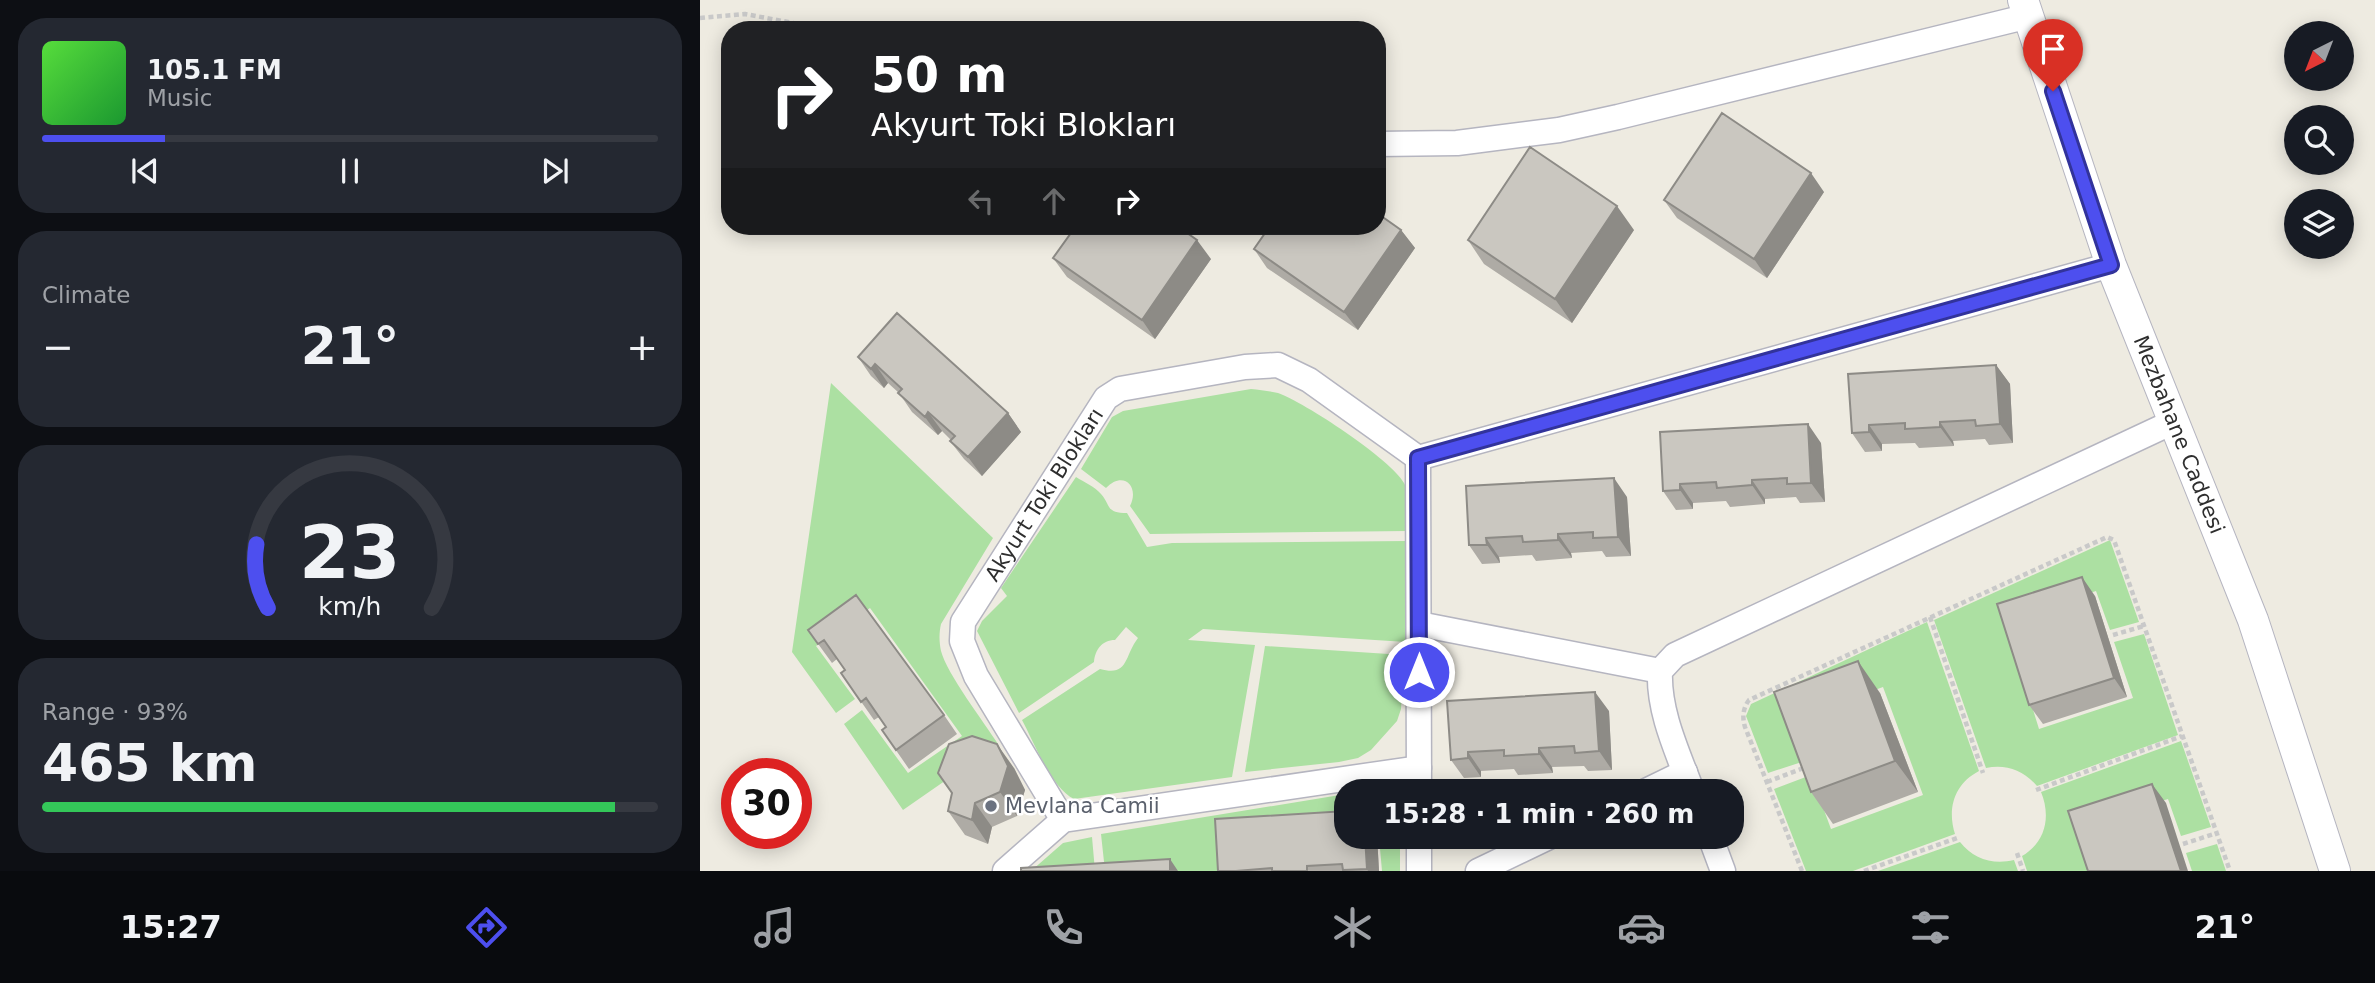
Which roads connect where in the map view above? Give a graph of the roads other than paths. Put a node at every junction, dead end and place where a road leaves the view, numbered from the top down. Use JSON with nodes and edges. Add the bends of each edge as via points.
{"nodes":[{"id":1,"x":2026,"y":8,"type":"edge"},
{"id":2,"x":1386,"y":144,"type":"edge"},
{"id":3,"x":2111,"y":265,"type":"junction"},
{"id":4,"x":2175,"y":421,"type":"junction"},
{"id":5,"x":1418,"y":458,"type":"junction"},
{"id":6,"x":1419,"y":624,"type":"junction"},
{"id":7,"x":1660,"y":671,"type":"junction"},
{"id":8,"x":1419,"y":779,"type":"edge"},
{"id":9,"x":1688,"y":779,"type":"edge"},
{"id":10,"x":1334,"y":789,"type":"edge"},
{"id":11,"x":1063,"y":820,"type":"junction"},
{"id":12,"x":1419,"y":849,"type":"edge"},
{"id":13,"x":1523,"y":849,"type":"edge"},
{"id":14,"x":1715,"y":849,"type":"edge"},
{"id":15,"x":1005,"y":871,"type":"edge"},
{"id":16,"x":1419,"y":871,"type":"edge"},
{"id":17,"x":1478,"y":871,"type":"edge"},
{"id":18,"x":1723,"y":871,"type":"edge"},
{"id":19,"x":2335,"y":871,"type":"edge"}],
"edges":[{"from":1,"to":2,"type":"street","via":[[1559,130],[1457,143]]},
{"from":1,"to":3,"type":"street","name":"Mezbahane Caddesi"},
{"from":3,"to":4,"type":"street","name":"Mezbahane Caddesi"},
{"from":3,"to":5,"type":"street"},
{"from":4,"to":7,"type":"street","via":[[1675,656]]},
{"from":4,"to":19,"type":"street","name":"Mezbahane Caddesi","via":[[2253,620]]},
{"from":5,"to":6,"type":"street"},
{"from":5,"to":11,"type":"street","name":"Akyurt Toki Blokları","via":[[1309,380],[1278,365],[1120,389],[1106,398],[963,622],[962,640],[976,676]]},
{"from":6,"to":7,"type":"street"},
{"from":6,"to":8,"type":"street"},
{"from":7,"to":9,"type":"street","via":[[1659,691],[1668,726]]},
{"from":10,"to":11,"type":"street"},
{"from":11,"to":15,"type":"street"},
{"from":12,"to":16,"type":"street"},
{"from":13,"to":17,"type":"street"},
{"from":14,"to":18,"type":"street"}]}
